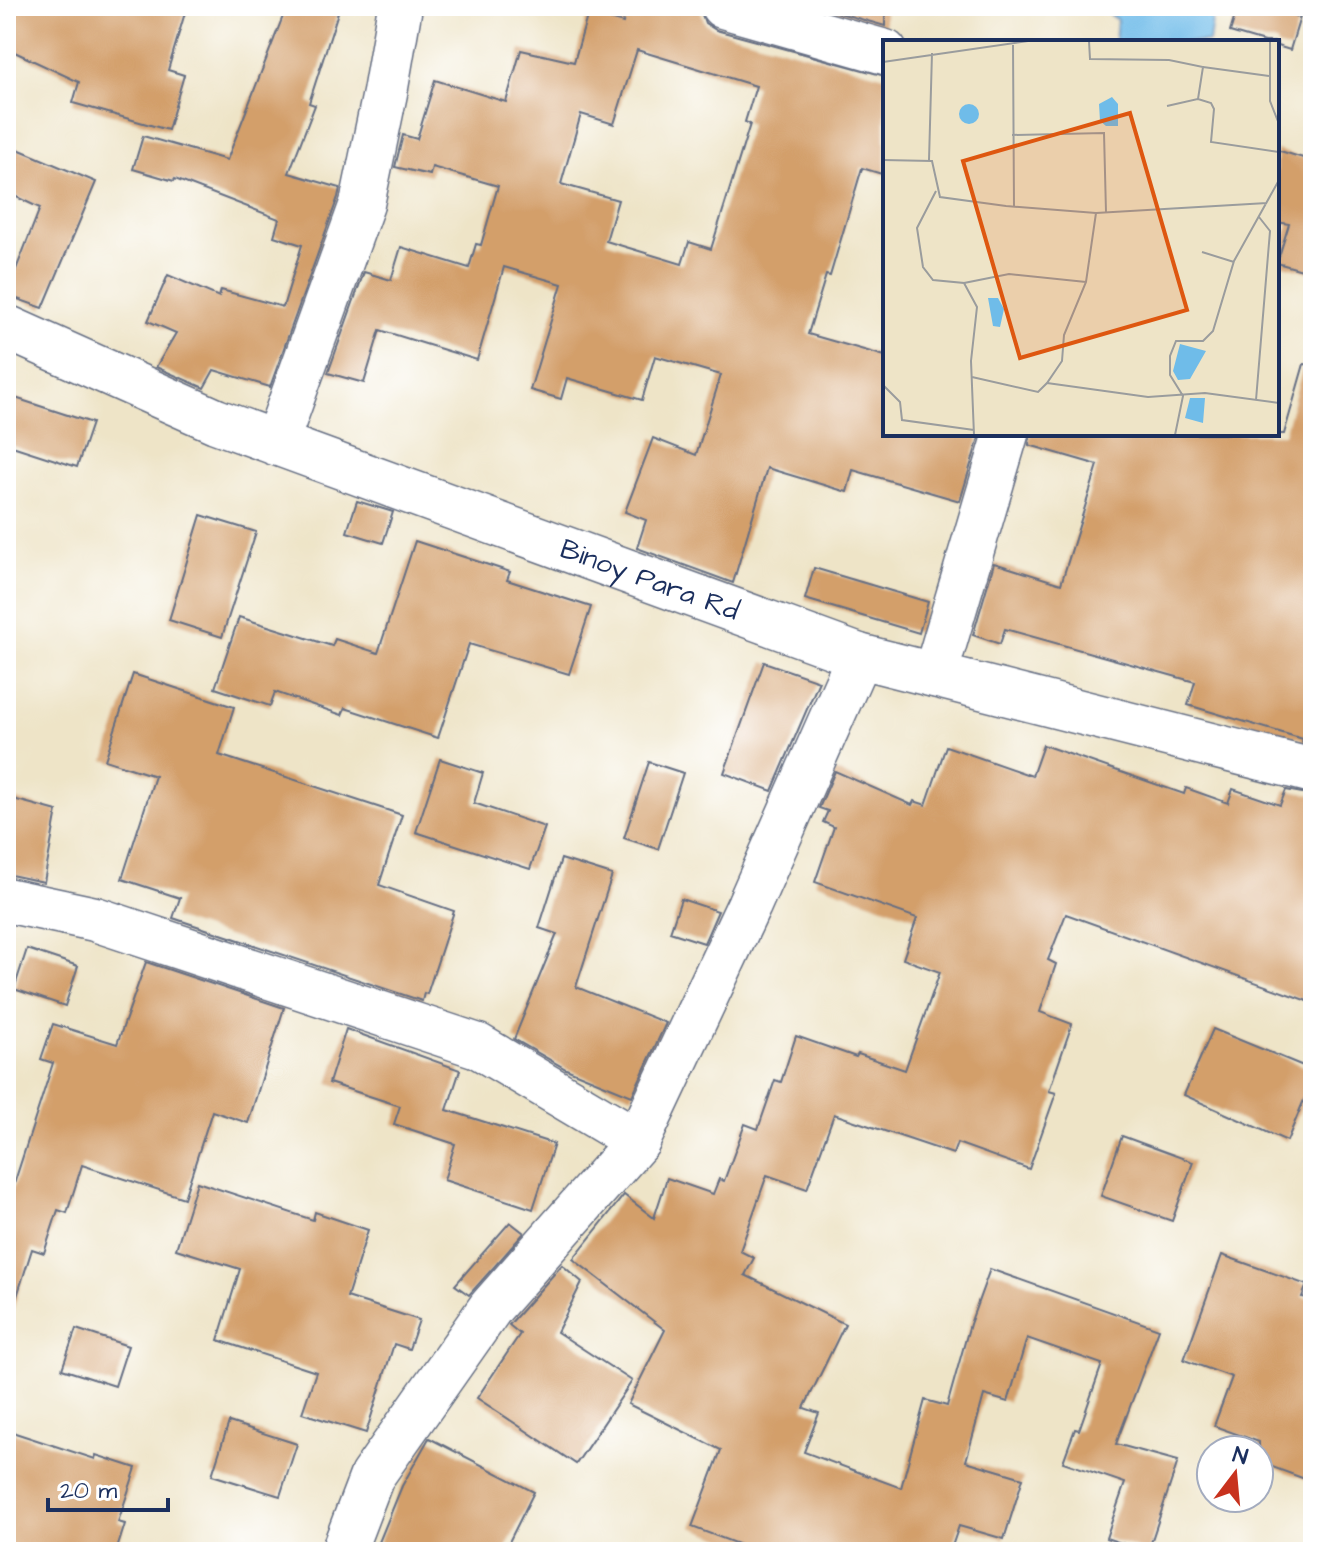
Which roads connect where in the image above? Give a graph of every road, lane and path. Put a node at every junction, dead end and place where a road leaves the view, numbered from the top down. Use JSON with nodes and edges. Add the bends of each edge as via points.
{"nodes":[{"id":1,"x":400,"y":6,"type":"edge"},
{"id":2,"x":723,"y":6,"type":"edge"},
{"id":3,"x":883,"y":51,"type":"edge"},
{"id":4,"x":6,"y":327,"type":"edge"},
{"id":5,"x":1005,"y":436,"type":"edge"},
{"id":6,"x":276,"y":443,"type":"junction"},
{"id":7,"x":859,"y":656,"type":"junction"},
{"id":8,"x":935,"y":675,"type":"junction"},
{"id":9,"x":1313,"y":771,"type":"edge"},
{"id":10,"x":6,"y":900,"type":"edge"},
{"id":11,"x":638,"y":1141,"type":"junction"},
{"id":12,"x":343,"y":1552,"type":"edge"}],
"edges":[{"from":1,"to":6,"type":"street","via":[[362,204]]},
{"from":2,"to":3,"type":"street"},
{"from":4,"to":6,"type":"street","name":"Binoy Para Rd"},
{"from":5,"to":8,"type":"street"},
{"from":6,"to":7,"type":"street","name":"Binoy Para Rd"},
{"from":7,"to":8,"type":"street","name":"Binoy Para Rd"},
{"from":7,"to":11,"type":"street"},
{"from":8,"to":9,"type":"street","name":"Binoy Para Rd"},
{"from":10,"to":11,"type":"street","via":[[95,919],[478,1046]]},
{"from":11,"to":12,"type":"street","via":[[491,1307],[372,1476]]}]}
